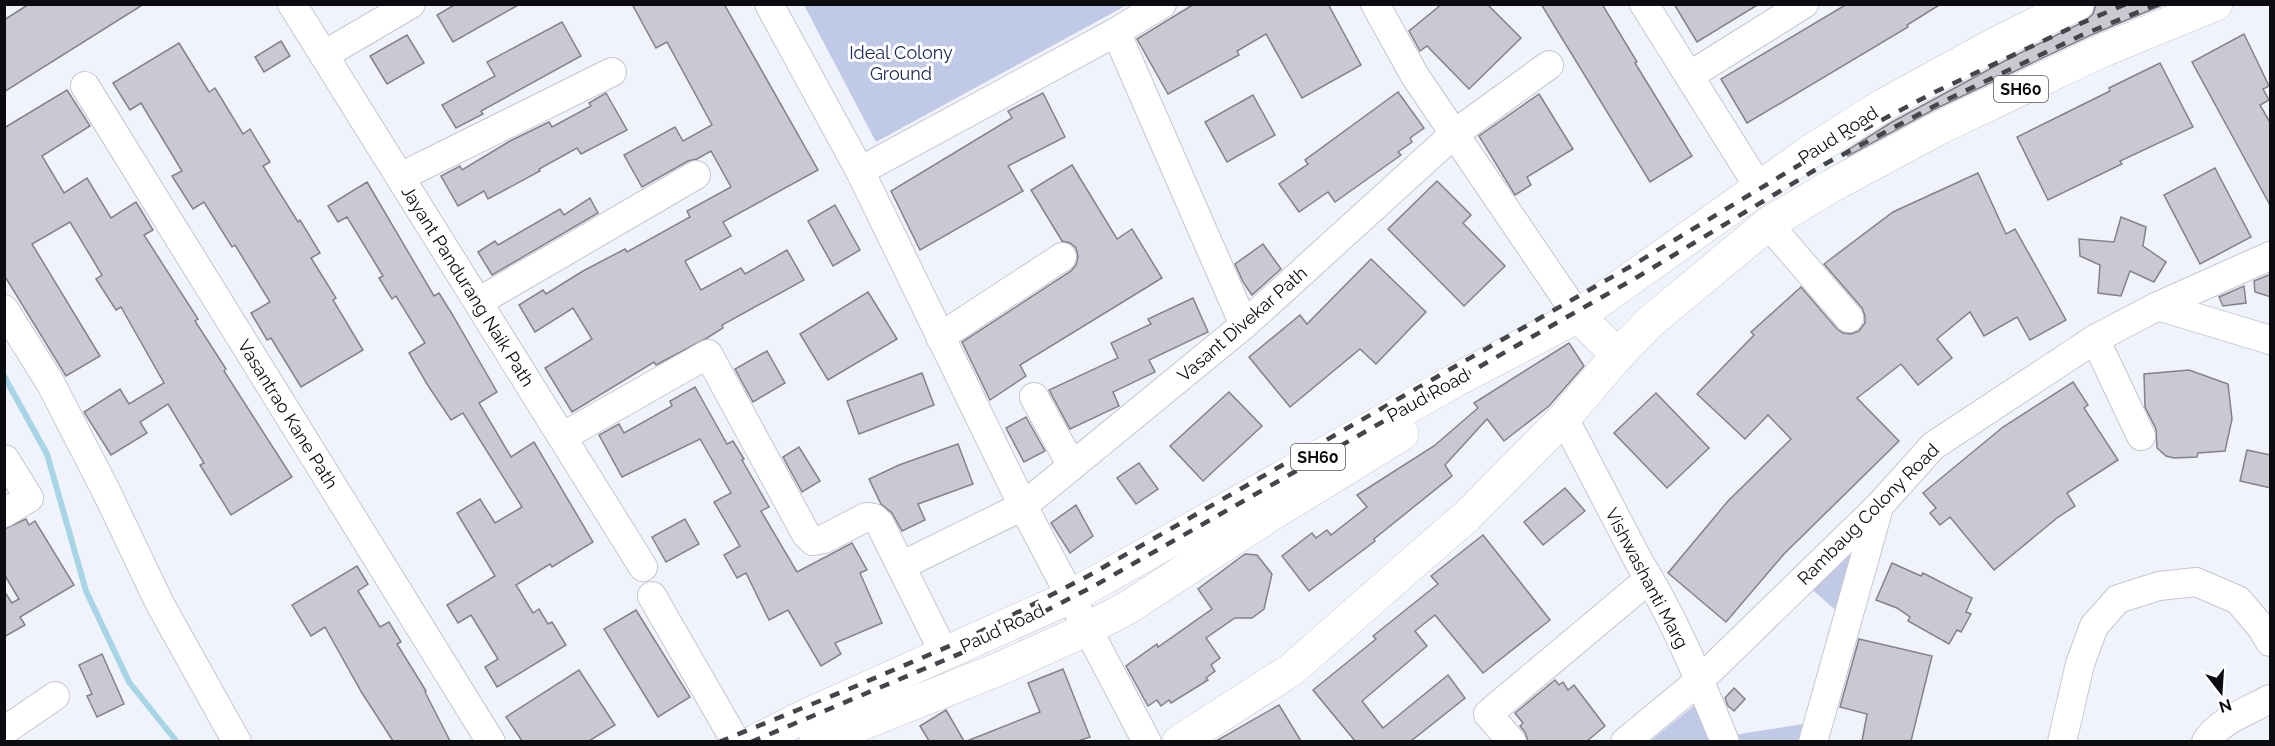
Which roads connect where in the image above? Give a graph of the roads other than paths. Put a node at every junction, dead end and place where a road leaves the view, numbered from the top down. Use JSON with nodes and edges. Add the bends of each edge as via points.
{"nodes":[{"id":1,"x":292,"y":4,"type":"edge"},
{"id":2,"x":411,"y":4,"type":"edge"},
{"id":3,"x":769,"y":4,"type":"edge"},
{"id":4,"x":1162,"y":4,"type":"edge"},
{"id":5,"x":1375,"y":4,"type":"edge"},
{"id":6,"x":1644,"y":4,"type":"edge"},
{"id":7,"x":1804,"y":4,"type":"edge"},
{"id":8,"x":2077,"y":4,"type":"edge"},
{"id":9,"x":2216,"y":4,"type":"edge"},
{"id":10,"x":1116,"y":32,"type":"junction"},
{"id":11,"x":324,"y":54,"type":"junction"},
{"id":12,"x":1549,"y":65,"type":"dead end"},
{"id":13,"x":612,"y":72,"type":"dead end"},
{"id":14,"x":1689,"y":76,"type":"junction"},
{"id":15,"x":85,"y":86,"type":"dead end"},
{"id":16,"x":1454,"y":134,"type":"junction"},
{"id":17,"x":860,"y":171,"type":"junction"},
{"id":18,"x":696,"y":175,"type":"dead end"},
{"id":19,"x":400,"y":177,"type":"junction"},
{"id":20,"x":1760,"y":189,"type":"junction"},
{"id":21,"x":1768,"y":224,"type":"junction"},
{"id":22,"x":2271,"y":256,"type":"edge"},
{"id":23,"x":1062,"y":257,"type":"dead end"},
{"id":24,"x":478,"y":302,"type":"junction"},
{"id":25,"x":2158,"y":306,"type":"junction"},
{"id":26,"x":4,"y":309,"type":"edge"},
{"id":27,"x":1849,"y":318,"type":"dead end"},
{"id":28,"x":1583,"y":321,"type":"junction"},
{"id":29,"x":1244,"y":325,"type":"junction"},
{"id":30,"x":940,"y":337,"type":"junction"},
{"id":31,"x":2095,"y":339,"type":"junction"},
{"id":32,"x":2271,"y":340,"type":"edge"},
{"id":33,"x":1618,"y":355,"type":"junction"},
{"id":34,"x":1034,"y":397,"type":"dead end"},
{"id":35,"x":1564,"y":418,"type":"junction"},
{"id":36,"x":2141,"y":436,"type":"dead end"},
{"id":37,"x":562,"y":437,"type":"junction"},
{"id":38,"x":5,"y":459,"type":"edge"},
{"id":39,"x":1072,"y":466,"type":"junction"},
{"id":40,"x":1023,"y":506,"type":"junction"},
{"id":41,"x":1879,"y":506,"type":"junction"},
{"id":42,"x":4,"y":513,"type":"edge"},
{"id":43,"x":902,"y":566,"type":"junction"},
{"id":44,"x":643,"y":567,"type":"dead end"},
{"id":45,"x":1649,"y":579,"type":"junction"},
{"id":46,"x":652,"y":597,"type":"dead end"},
{"id":47,"x":1070,"y":597,"type":"junction"},
{"id":48,"x":1088,"y":629,"type":"junction"},
{"id":49,"x":2271,"y":642,"type":"edge"},
{"id":50,"x":945,"y":655,"type":"junction"},
{"id":51,"x":1700,"y":680,"type":"junction"},
{"id":52,"x":55,"y":696,"type":"dead end"},
{"id":53,"x":2271,"y":699,"type":"edge"},
{"id":54,"x":4,"y":731,"type":"edge"},
{"id":55,"x":1185,"y":740,"type":"edge"},
{"id":56,"x":237,"y":741,"type":"edge"},
{"id":57,"x":491,"y":741,"type":"edge"},
{"id":58,"x":736,"y":741,"type":"edge"},
{"id":59,"x":754,"y":741,"type":"edge"},
{"id":60,"x":816,"y":741,"type":"edge"},
{"id":61,"x":1147,"y":741,"type":"edge"},
{"id":62,"x":1512,"y":741,"type":"edge"},
{"id":63,"x":1625,"y":741,"type":"edge"},
{"id":64,"x":1725,"y":741,"type":"edge"},
{"id":65,"x":1813,"y":741,"type":"edge"},
{"id":66,"x":2062,"y":741,"type":"edge"},
{"id":67,"x":2206,"y":741,"type":"edge"}],
"edges":[{"from":1,"to":11,"type":"street","name":"Jayant Pandurang Naik Path"},
{"from":2,"to":11,"type":"street"},
{"from":3,"to":17,"type":"street"},
{"from":4,"to":10,"type":"street"},
{"from":5,"to":16,"type":"street"},
{"from":6,"to":14,"type":"street"},
{"from":7,"to":14,"type":"street"},
{"from":8,"to":20,"type":"main road","name":"Paud Road","number":"SH60","via":[[1882,106]]},
{"from":9,"to":21,"type":"main road","number":"SH60","via":[[2099,52],[1960,118]]},
{"from":10,"to":17,"type":"street"},
{"from":10,"to":29,"type":"street"},
{"from":11,"to":19,"type":"street","name":"Jayant Pandurang Naik Path"},
{"from":12,"to":16,"type":"street","name":"Vasant Divekar Path"},
{"from":13,"to":19,"type":"street"},
{"from":14,"to":20,"type":"street"},
{"from":15,"to":57,"type":"street","name":"Vasantrao Kane Path"},
{"from":16,"to":28,"type":"street"},
{"from":16,"to":29,"type":"street","name":"Vasant Divekar Path"},
{"from":17,"to":30,"type":"street"},
{"from":18,"to":24,"type":"street"},
{"from":19,"to":24,"type":"street","name":"Jayant Pandurang Naik Path"},
{"from":20,"to":28,"type":"main road","name":"Paud Road","number":"SH60","via":[[1671,249]]},
{"from":21,"to":27,"type":"street"},
{"from":21,"to":33,"type":"main road","number":"SH60","via":[[1650,322]]},
{"from":22,"to":25,"type":"street","name":"Rambaug Colony Road"},
{"from":23,"to":30,"type":"street"},
{"from":24,"to":37,"type":"street","name":"Jayant Pandurang Naik Path"},
{"from":25,"to":31,"type":"street","name":"Rambaug Colony Road"},
{"from":25,"to":32,"type":"street"},
{"from":26,"to":56,"type":"street","via":[[51,384],[160,604]]},
{"from":28,"to":33,"type":"main road"},
{"from":28,"to":47,"type":"main road","name":"Paud Road","number":"SH60","via":[[1454,381]]},
{"from":28,"to":48,"type":"main road"},
{"from":29,"to":39,"type":"street","name":"Vasant Divekar Path"},
{"from":30,"to":40,"type":"street"},
{"from":31,"to":36,"type":"street"},
{"from":31,"to":41,"type":"street","name":"Rambaug Colony Road","via":[[1933,446]]},
{"from":33,"to":35,"type":"main road","number":"SH60"},
{"from":34,"to":39,"type":"street"},
{"from":35,"to":45,"type":"street","name":"Vishwashanti Marg"},
{"from":35,"to":55,"type":"main road","number":"SH60","via":[[1467,516],[1291,670]]},
{"from":37,"to":43,"type":"street","via":[[708,354],[806,534],[813,541],[824,539],[866,517],[873,518]]},
{"from":37,"to":44,"type":"street","name":"Jayant Pandurang Naik Path"},
{"from":38,"to":42,"type":"street","via":[[29,498]]},
{"from":39,"to":40,"type":"street","name":"Vasant Divekar Path"},
{"from":40,"to":43,"type":"street","name":"Vasant Divekar Path"},
{"from":40,"to":47,"type":"street"},
{"from":41,"to":51,"type":"street","name":"Rambaug Colony Road"},
{"from":41,"to":65,"type":"street"},
{"from":43,"to":50,"type":"street"},
{"from":45,"to":51,"type":"street","name":"Vishwashanti Marg"},
{"from":45,"to":62,"type":"street","via":[[1488,714]]},
{"from":46,"to":58,"type":"street"},
{"from":47,"to":48,"type":"street"},
{"from":47,"to":50,"type":"main road","name":"Paud Road","number":"SH60"},
{"from":48,"to":60,"type":"main road","via":[[999,669]]},
{"from":48,"to":61,"type":"street"},
{"from":49,"to":66,"type":"street","via":[[2238,600],[2196,582],[2159,586],[2118,599],[2094,626],[2080,664]]},
{"from":50,"to":59,"type":"main road","name":"Paud Road","number":"SH60"},
{"from":51,"to":63,"type":"street","name":"Rambaug Colony Road"},
{"from":51,"to":64,"type":"street","name":"Vishwashanti Marg"},
{"from":52,"to":54,"type":"street"},
{"from":53,"to":67,"type":"street","via":[[2230,720]]}]}
